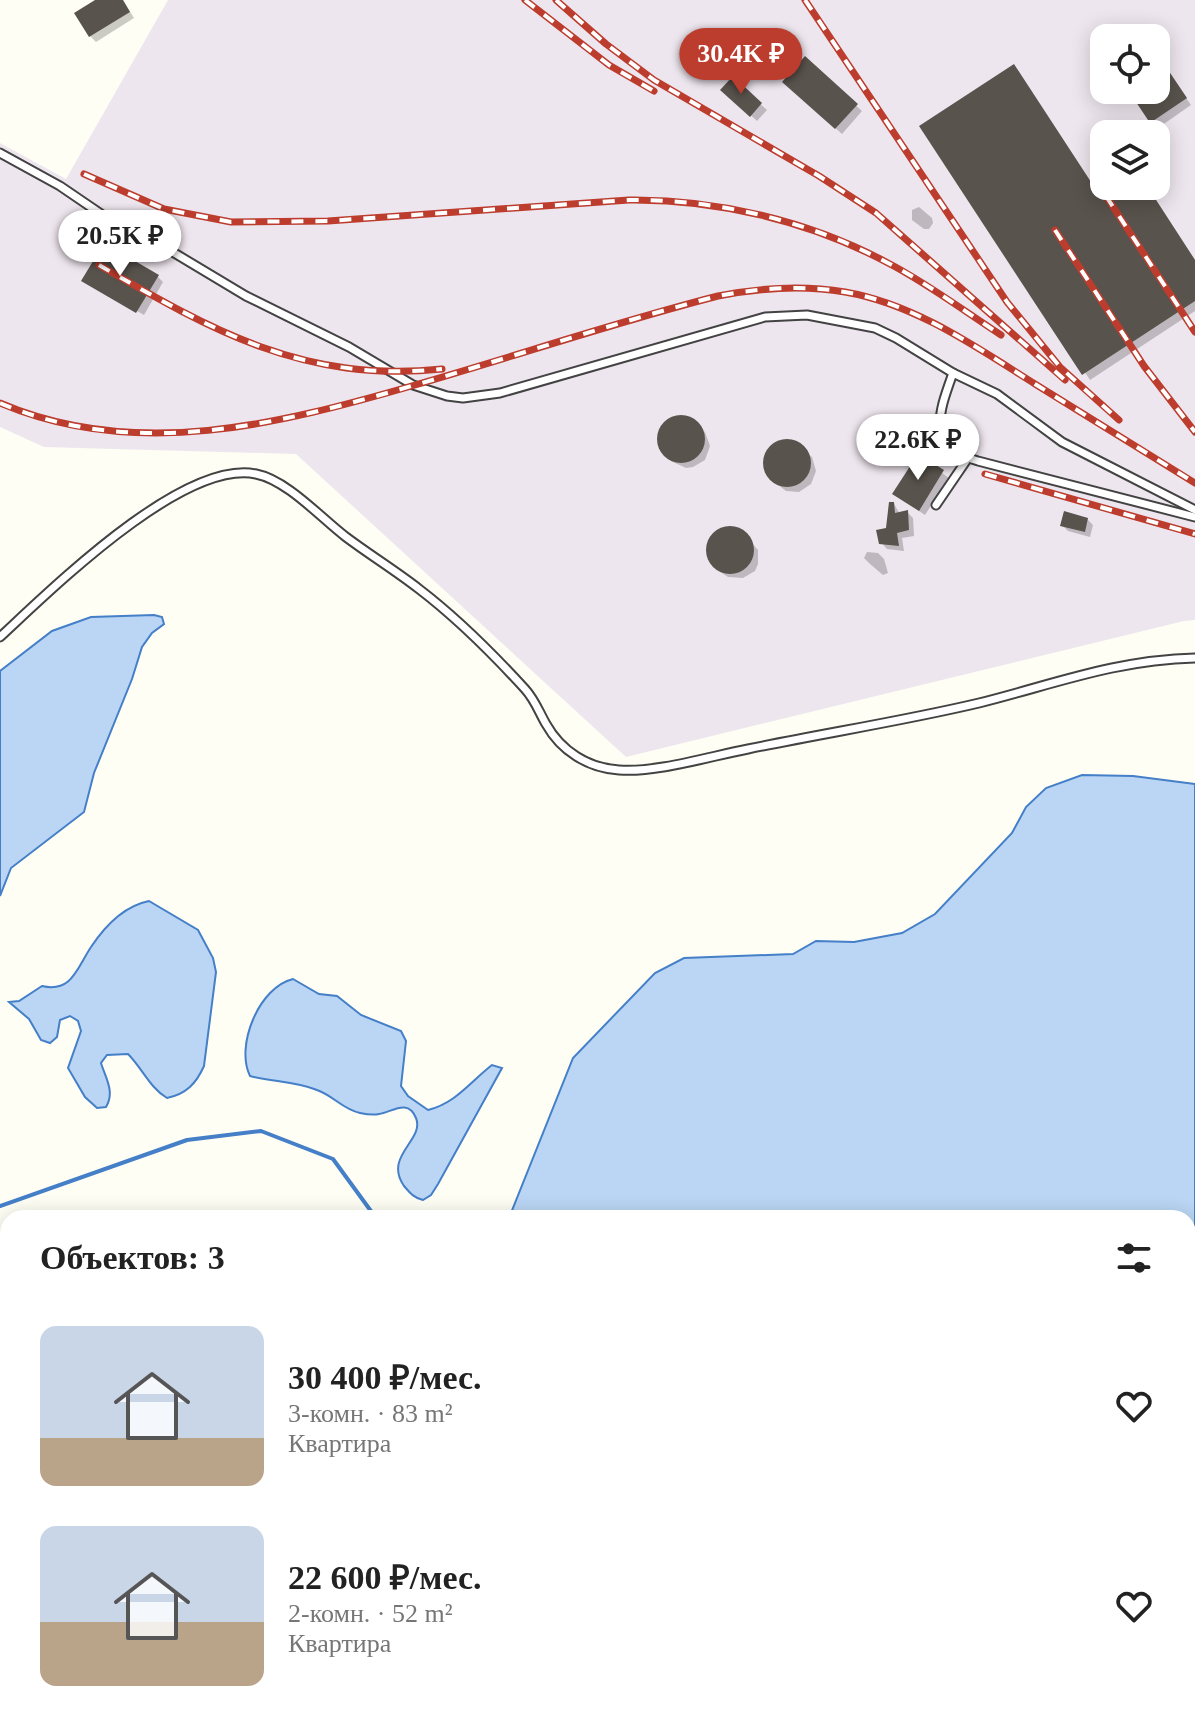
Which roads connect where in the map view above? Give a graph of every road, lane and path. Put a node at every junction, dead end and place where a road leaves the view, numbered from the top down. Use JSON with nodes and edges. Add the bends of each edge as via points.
{"nodes":[{"id":1,"x":0,"y":153,"type":"edge"},
{"id":2,"x":953,"y":373,"type":"junction"},
{"id":3,"x":968,"y":458,"type":"junction"},
{"id":4,"x":936,"y":505,"type":"dead end"},
{"id":5,"x":1195,"y":510,"type":"edge"},
{"id":6,"x":1195,"y":517,"type":"edge"},
{"id":7,"x":0,"y":637,"type":"edge"},
{"id":8,"x":1195,"y":658,"type":"edge"}],
"edges":[{"from":1,"to":2,"type":"lane","via":[[246,296],[439,395],[500,393],[740,322],[786,315],[875,328]]},
{"from":2,"to":3,"type":"lane","via":[[938,420],[944,439]]},
{"from":2,"to":5,"type":"lane","via":[[997,394],[1062,442]]},
{"from":3,"to":4,"type":"lane"},
{"from":3,"to":6,"type":"lane"},
{"from":7,"to":8,"type":"lane","via":[[104,544],[174,494],[232,472],[258,474],[282,486],[421,590],[529,694],[563,747],[616,770],[919,716],[1134,662]]}]}
